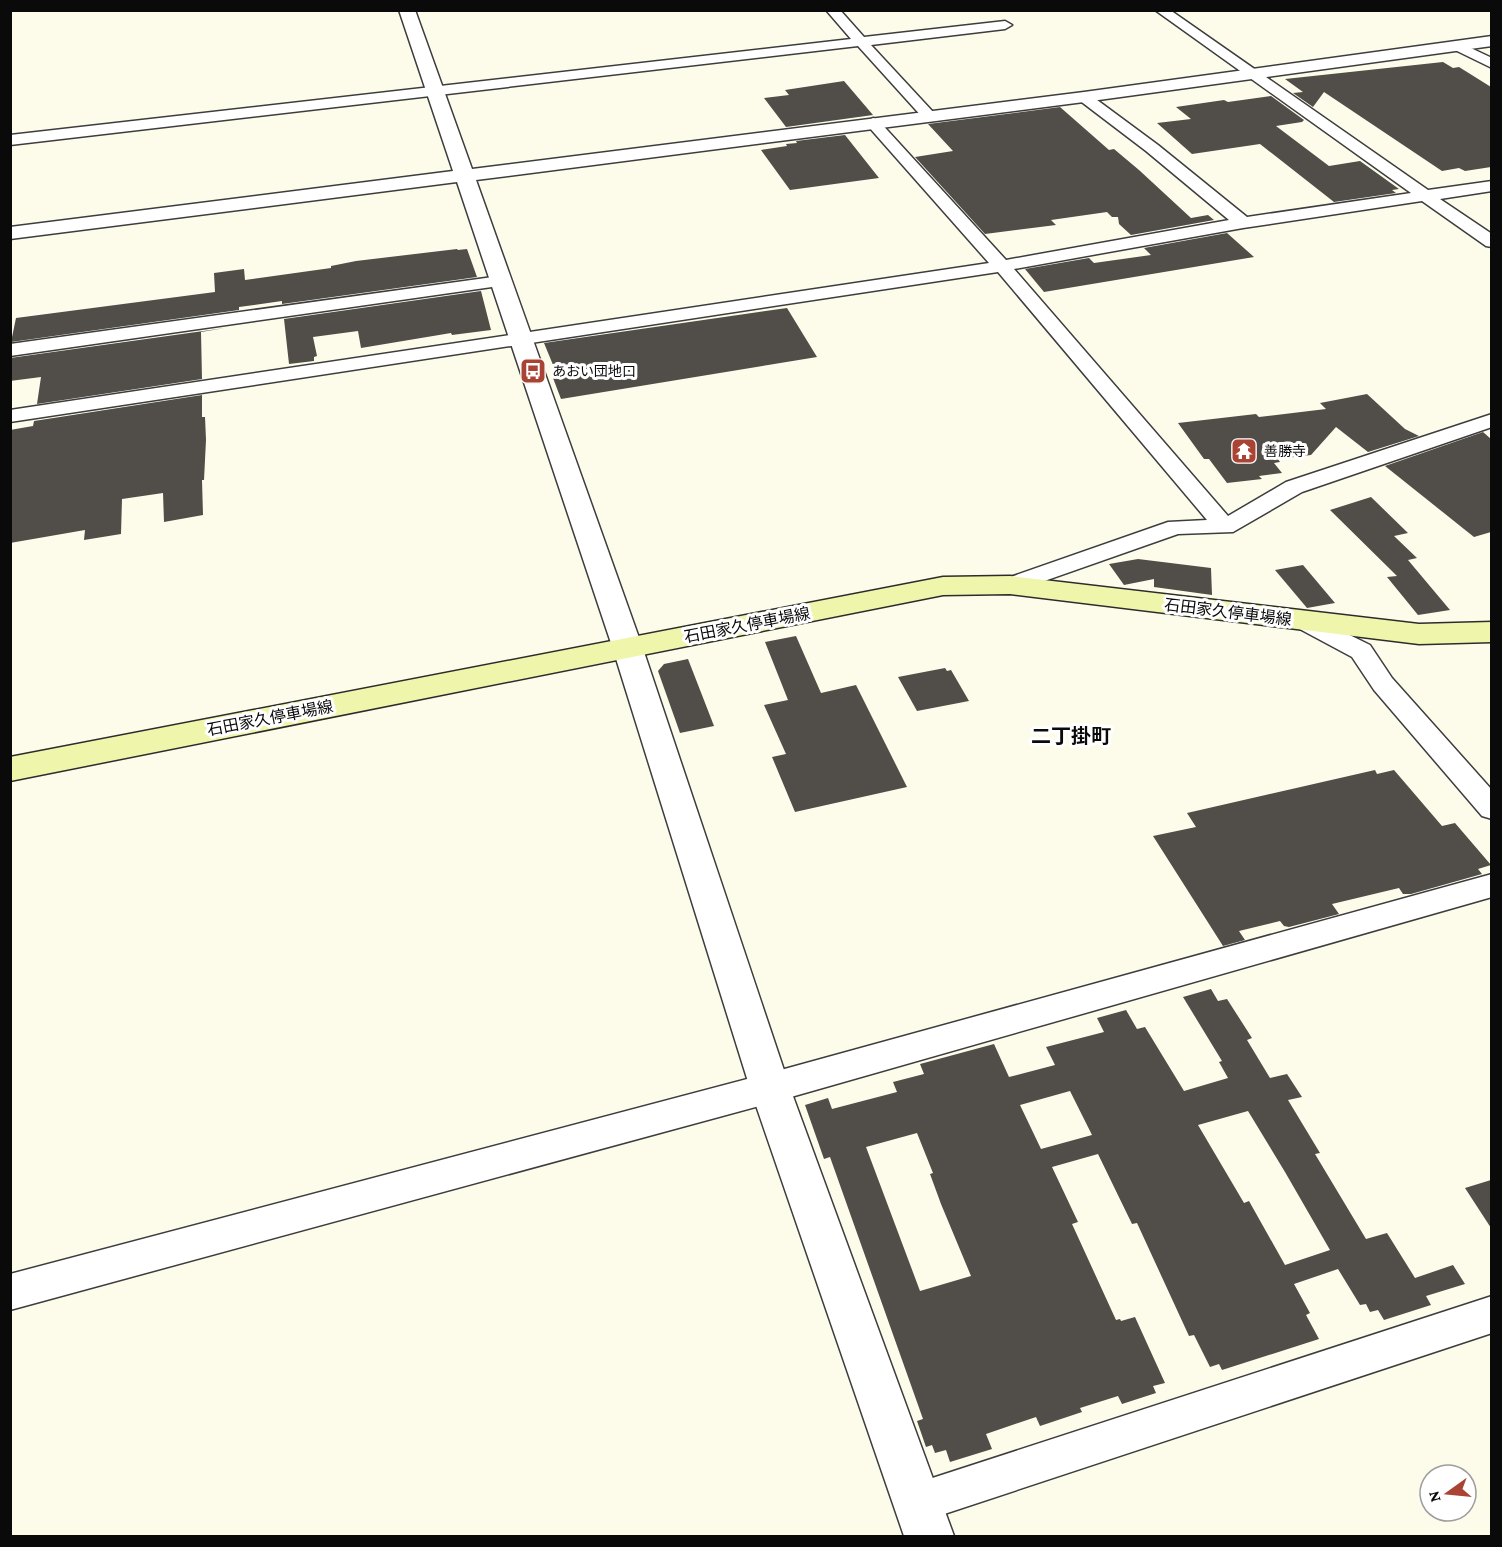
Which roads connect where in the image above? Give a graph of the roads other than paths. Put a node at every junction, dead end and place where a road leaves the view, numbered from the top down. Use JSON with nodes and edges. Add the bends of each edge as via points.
{"nodes":[{"id":1,"x":407,"y":10,"type":"edge"},
{"id":2,"x":832,"y":10,"type":"edge"},
{"id":3,"x":1161,"y":10,"type":"edge"},
{"id":4,"x":1005,"y":25,"type":"dead end"},
{"id":5,"x":862,"y":42,"type":"junction"},
{"id":6,"x":1491,"y":42,"type":"edge"},
{"id":7,"x":1458,"y":46,"type":"junction"},
{"id":8,"x":1491,"y":64,"type":"edge"},
{"id":9,"x":1255,"y":74,"type":"junction"},
{"id":10,"x":435,"y":92,"type":"junction"},
{"id":11,"x":1084,"y":96,"type":"junction"},
{"id":12,"x":929,"y":116,"type":"junction"},
{"id":13,"x":873,"y":123,"type":"junction"},
{"id":14,"x":10,"y":140,"type":"edge"},
{"id":15,"x":465,"y":174,"type":"junction"},
{"id":16,"x":1491,"y":186,"type":"edge"},
{"id":17,"x":1425,"y":196,"type":"junction"},
{"id":18,"x":1243,"y":223,"type":"junction"},
{"id":19,"x":10,"y":233,"type":"edge"},
{"id":20,"x":1491,"y":242,"type":"edge"},
{"id":21,"x":1002,"y":266,"type":"junction"},
{"id":22,"x":500,"y":281,"type":"junction"},
{"id":23,"x":520,"y":339,"type":"junction"},
{"id":24,"x":10,"y":350,"type":"edge"},
{"id":25,"x":10,"y":416,"type":"edge"},
{"id":26,"x":1490,"y":422,"type":"edge"},
{"id":27,"x":1225,"y":526,"type":"junction"},
{"id":28,"x":1010,"y":585,"type":"junction"},
{"id":29,"x":1305,"y":621,"type":"junction"},
{"id":30,"x":1491,"y":632,"type":"edge"},
{"id":31,"x":628,"y":649,"type":"junction"},
{"id":32,"x":10,"y":769,"type":"edge"},
{"id":33,"x":1491,"y":809,"type":"edge"},
{"id":34,"x":1491,"y":885,"type":"edge"},
{"id":35,"x":770,"y":1088,"type":"junction"},
{"id":36,"x":10,"y":1292,"type":"edge"},
{"id":37,"x":1491,"y":1314,"type":"edge"},
{"id":38,"x":923,"y":1520,"type":"edge"}],
"edges":[{"from":1,"to":10,"type":"street"},
{"from":2,"to":5,"type":"street"},
{"from":3,"to":9,"type":"street"},
{"from":4,"to":5,"type":"street"},
{"from":5,"to":10,"type":"street"},
{"from":5,"to":12,"type":"street"},
{"from":6,"to":7,"type":"street"},
{"from":7,"to":8,"type":"street"},
{"from":7,"to":9,"type":"street"},
{"from":9,"to":11,"type":"street"},
{"from":9,"to":17,"type":"street"},
{"from":10,"to":14,"type":"street"},
{"from":10,"to":15,"type":"street"},
{"from":11,"to":12,"type":"street"},
{"from":11,"to":18,"type":"street"},
{"from":12,"to":13,"type":"street"},
{"from":13,"to":15,"type":"street"},
{"from":13,"to":21,"type":"street"},
{"from":15,"to":19,"type":"street"},
{"from":15,"to":22,"type":"street"},
{"from":16,"to":17,"type":"street"},
{"from":17,"to":18,"type":"street"},
{"from":17,"to":20,"type":"street"},
{"from":18,"to":21,"type":"street"},
{"from":21,"to":23,"type":"street"},
{"from":21,"to":27,"type":"street"},
{"from":22,"to":23,"type":"street"},
{"from":22,"to":24,"type":"street"},
{"from":23,"to":25,"type":"street"},
{"from":23,"to":31,"type":"street"},
{"from":26,"to":27,"type":"street","via":[[1294,487]]},
{"from":27,"to":28,"type":"street","via":[[1176,527]]},
{"from":28,"to":29,"type":"main road","name":"石田家久停車場線"},
{"from":28,"to":31,"type":"main road","name":"石田家久停車場線","via":[[943,586]]},
{"from":29,"to":30,"type":"main road","name":"石田家久停車場線","via":[[1419,634]]},
{"from":29,"to":33,"type":"street","via":[[1361,651],[1383,684]]},
{"from":31,"to":32,"type":"main road","name":"石田家久停車場線"},
{"from":31,"to":35,"type":"street"},
{"from":34,"to":35,"type":"street"},
{"from":35,"to":36,"type":"street"},
{"from":35,"to":38,"type":"street"},
{"from":37,"to":38,"type":"street"}]}
